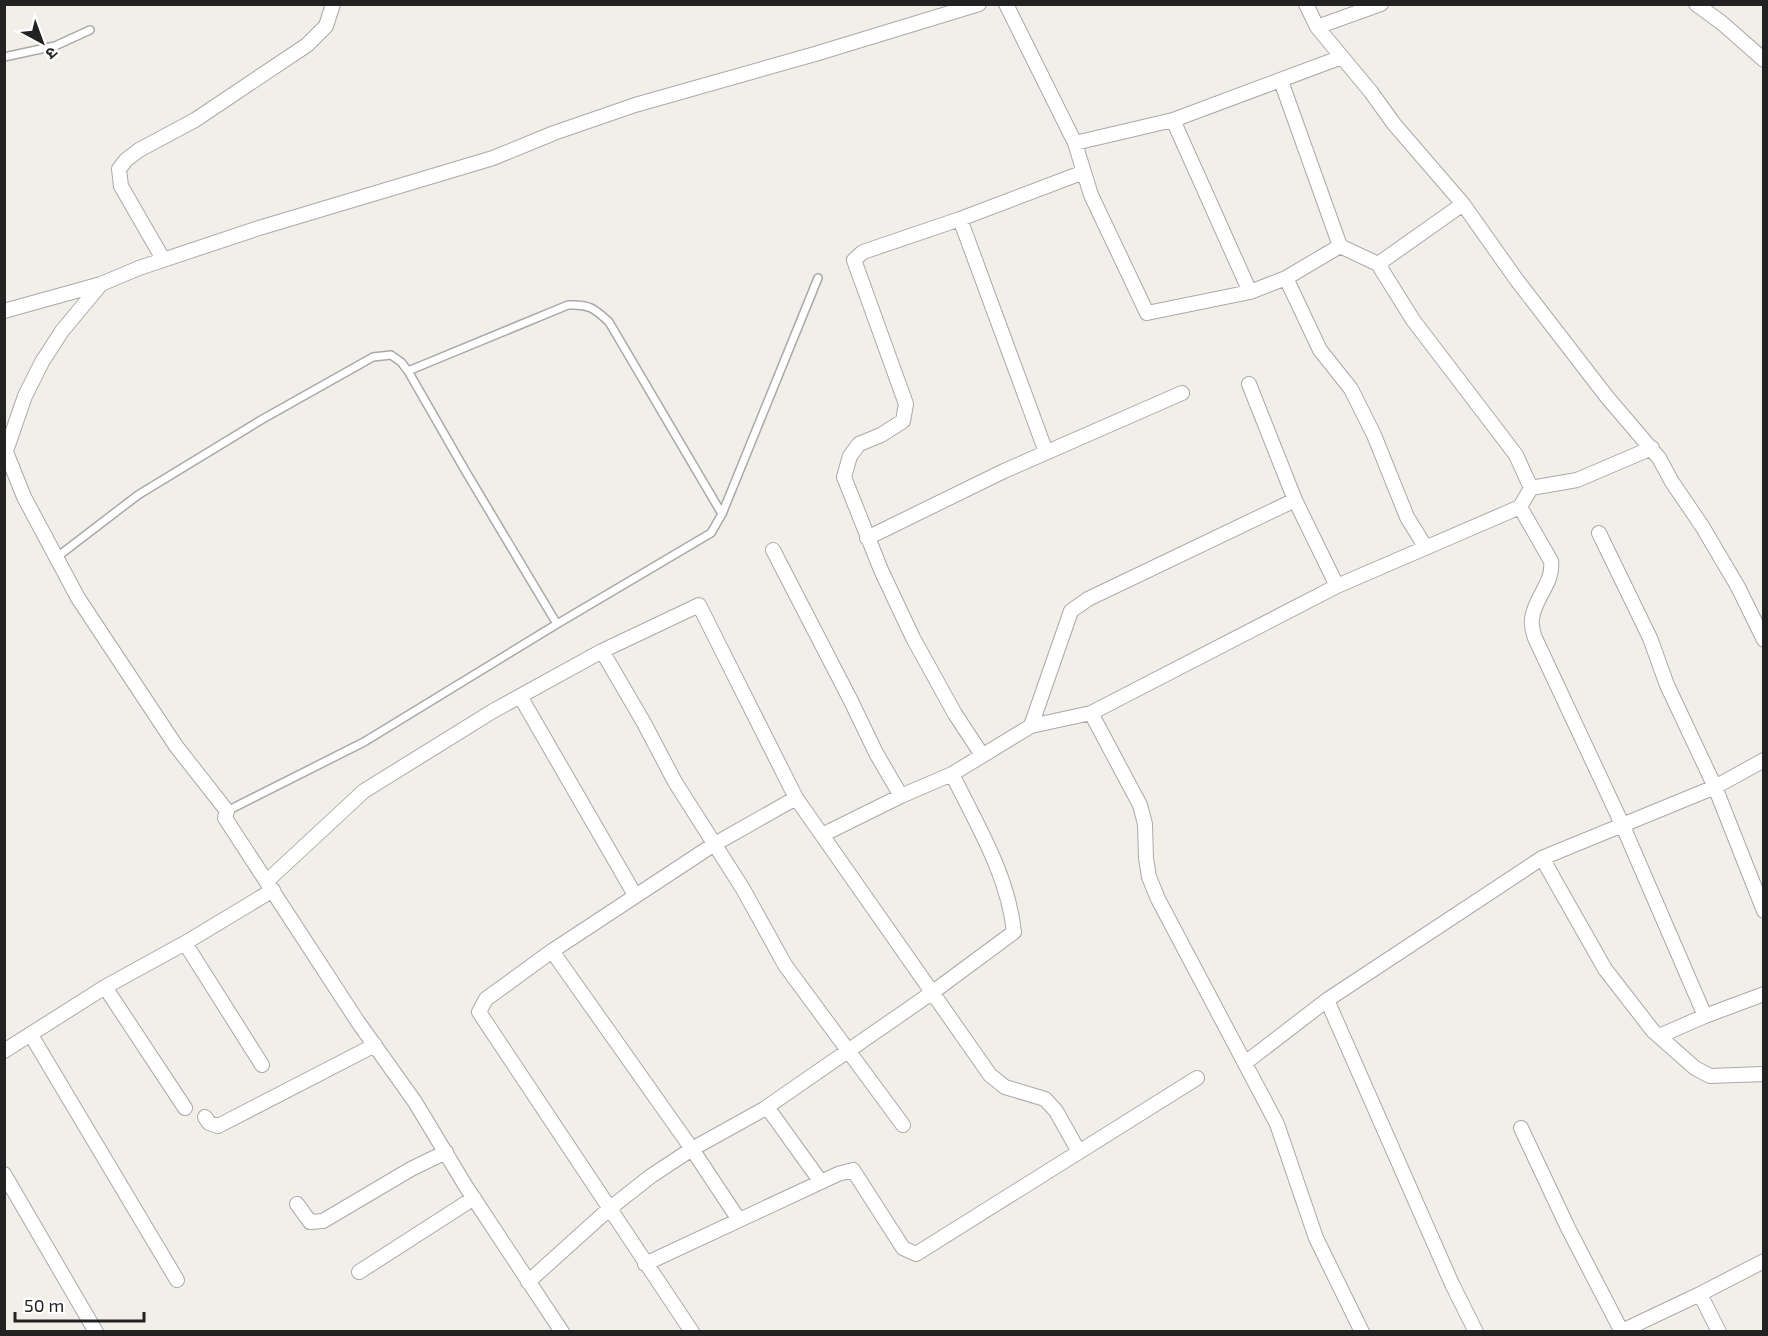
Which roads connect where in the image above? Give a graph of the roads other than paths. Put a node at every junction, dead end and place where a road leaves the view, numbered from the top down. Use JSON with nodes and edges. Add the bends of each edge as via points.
{"nodes":[{"id":1,"x":333,"y":4,"type":"edge"},
{"id":2,"x":979,"y":4,"type":"edge"},
{"id":3,"x":1006,"y":4,"type":"edge"},
{"id":4,"x":1306,"y":4,"type":"edge"},
{"id":5,"x":1381,"y":4,"type":"edge"},
{"id":6,"x":1695,"y":4,"type":"edge"},
{"id":7,"x":1317,"y":27,"type":"junction"},
{"id":8,"x":90,"y":30,"type":"dead end"},
{"id":9,"x":4,"y":57,"type":"edge"},
{"id":10,"x":1342,"y":57,"type":"junction"},
{"id":11,"x":1764,"y":60,"type":"edge"},
{"id":12,"x":1281,"y":81,"type":"junction"},
{"id":13,"x":1173,"y":120,"type":"junction"},
{"id":14,"x":1075,"y":143,"type":"junction"},
{"id":15,"x":1084,"y":172,"type":"junction"},
{"id":16,"x":1463,"y":204,"type":"junction"},
{"id":17,"x":960,"y":219,"type":"junction"},
{"id":18,"x":1340,"y":246,"type":"junction"},
{"id":19,"x":163,"y":259,"type":"junction"},
{"id":20,"x":1378,"y":264,"type":"junction"},
{"id":21,"x":818,"y":278,"type":"dead end"},
{"id":22,"x":1286,"y":278,"type":"junction"},
{"id":23,"x":101,"y":284,"type":"junction"},
{"id":24,"x":1250,"y":292,"type":"junction"},
{"id":25,"x":4,"y":311,"type":"edge"},
{"id":26,"x":408,"y":371,"type":"junction"},
{"id":27,"x":1249,"y":384,"type":"dead end"},
{"id":28,"x":1182,"y":393,"type":"dead end"},
{"id":29,"x":1652,"y":448,"type":"junction"},
{"id":30,"x":5,"y":449,"type":"edge"},
{"id":31,"x":1046,"y":452,"type":"junction"},
{"id":32,"x":1532,"y":488,"type":"junction"},
{"id":33,"x":1295,"y":500,"type":"junction"},
{"id":34,"x":1520,"y":507,"type":"junction"},
{"id":35,"x":722,"y":514,"type":"junction"},
{"id":36,"x":1599,"y":532,"type":"dead end"},
{"id":37,"x":867,"y":538,"type":"junction"},
{"id":38,"x":1426,"y":548,"type":"junction"},
{"id":39,"x":772,"y":550,"type":"dead end"},
{"id":40,"x":57,"y":557,"type":"junction"},
{"id":41,"x":1337,"y":586,"type":"junction"},
{"id":42,"x":557,"y":624,"type":"junction"},
{"id":43,"x":1764,"y":640,"type":"edge"},
{"id":44,"x":602,"y":651,"type":"junction"},
{"id":45,"x":520,"y":696,"type":"junction"},
{"id":46,"x":1091,"y":713,"type":"junction"},
{"id":47,"x":1030,"y":726,"type":"junction"},
{"id":48,"x":982,"y":755,"type":"junction"},
{"id":49,"x":1764,"y":759,"type":"edge"},
{"id":50,"x":952,"y":774,"type":"junction"},
{"id":51,"x":1715,"y":787,"type":"junction"},
{"id":52,"x":901,"y":796,"type":"junction"},
{"id":53,"x":796,"y":798,"type":"junction"},
{"id":54,"x":227,"y":812,"type":"junction"},
{"id":55,"x":1622,"y":824,"type":"junction"},
{"id":56,"x":822,"y":835,"type":"junction"},
{"id":57,"x":713,"y":845,"type":"junction"},
{"id":58,"x":1542,"y":858,"type":"junction"},
{"id":59,"x":270,"y":886,"type":"junction"},
{"id":60,"x":635,"y":895,"type":"junction"},
{"id":61,"x":1764,"y":910,"type":"edge"},
{"id":62,"x":185,"y":943,"type":"junction"},
{"id":63,"x":552,"y":951,"type":"junction"},
{"id":64,"x":105,"y":987,"type":"junction"},
{"id":65,"x":933,"y":992,"type":"junction"},
{"id":66,"x":1764,"y":994,"type":"edge"},
{"id":67,"x":1328,"y":1000,"type":"junction"},
{"id":68,"x":1705,"y":1016,"type":"junction"},
{"id":69,"x":31,"y":1035,"type":"junction"},
{"id":70,"x":1659,"y":1036,"type":"junction"},
{"id":71,"x":375,"y":1045,"type":"junction"},
{"id":72,"x":4,"y":1050,"type":"edge"},
{"id":73,"x":847,"y":1050,"type":"junction"},
{"id":74,"x":1245,"y":1063,"type":"junction"},
{"id":75,"x":262,"y":1065,"type":"dead end"},
{"id":76,"x":1764,"y":1074,"type":"edge"},
{"id":77,"x":1197,"y":1078,"type":"dead end"},
{"id":78,"x":766,"y":1107,"type":"junction"},
{"id":79,"x":185,"y":1108,"type":"dead end"},
{"id":80,"x":205,"y":1117,"type":"dead end"},
{"id":81,"x":903,"y":1125,"type":"dead end"},
{"id":82,"x":1521,"y":1128,"type":"dead end"},
{"id":83,"x":692,"y":1149,"type":"junction"},
{"id":84,"x":446,"y":1152,"type":"junction"},
{"id":85,"x":1079,"y":1152,"type":"junction"},
{"id":86,"x":4,"y":1174,"type":"edge"},
{"id":87,"x":821,"y":1182,"type":"junction"},
{"id":88,"x":474,"y":1198,"type":"junction"},
{"id":89,"x":297,"y":1204,"type":"dead end"},
{"id":90,"x":609,"y":1209,"type":"junction"},
{"id":91,"x":739,"y":1220,"type":"junction"},
{"id":92,"x":1764,"y":1261,"type":"edge"},
{"id":93,"x":645,"y":1263,"type":"junction"},
{"id":94,"x":359,"y":1272,"type":"dead end"},
{"id":95,"x":177,"y":1280,"type":"dead end"},
{"id":96,"x":528,"y":1282,"type":"junction"},
{"id":97,"x":1700,"y":1294,"type":"junction"},
{"id":98,"x":1622,"y":1331,"type":"edge"},
{"id":99,"x":96,"y":1332,"type":"edge"},
{"id":100,"x":562,"y":1332,"type":"edge"},
{"id":101,"x":692,"y":1332,"type":"edge"},
{"id":102,"x":1362,"y":1332,"type":"edge"},
{"id":103,"x":1476,"y":1332,"type":"edge"},
{"id":104,"x":1719,"y":1332,"type":"edge"}],
"edges":[{"from":1,"to":19,"type":"street","via":[[326,26],[307,45],[195,120],[139,150],[119,169],[122,186]]},
{"from":2,"to":19,"type":"street","via":[[635,105],[493,158]]},
{"from":3,"to":14,"type":"street"},
{"from":4,"to":7,"type":"street"},
{"from":5,"to":7,"type":"street"},
{"from":6,"to":11,"type":"street"},
{"from":7,"to":10,"type":"street"},
{"from":8,"to":9,"type":"lane","via":[[55,46]]},
{"from":10,"to":12,"type":"street"},
{"from":10,"to":16,"type":"street"},
{"from":12,"to":13,"type":"street"},
{"from":12,"to":18,"type":"street"},
{"from":13,"to":14,"type":"street"},
{"from":13,"to":24,"type":"street"},
{"from":14,"to":15,"type":"street"},
{"from":15,"to":17,"type":"street"},
{"from":15,"to":24,"type":"street","via":[[1147,313]]},
{"from":16,"to":20,"type":"street"},
{"from":16,"to":29,"type":"street","via":[[1607,397]]},
{"from":17,"to":31,"type":"street"},
{"from":17,"to":37,"type":"street","via":[[863,252],[854,260],[906,404],[903,421],[859,444],[850,456],[844,477]]},
{"from":18,"to":20,"type":"street"},
{"from":18,"to":22,"type":"street"},
{"from":19,"to":23,"type":"street"},
{"from":20,"to":32,"type":"street","via":[[1413,320],[1516,455]]},
{"from":21,"to":35,"type":"lane"},
{"from":22,"to":24,"type":"street"},
{"from":22,"to":38,"type":"street","via":[[1320,350],[1351,389],[1407,517]]},
{"from":23,"to":25,"type":"street"},
{"from":23,"to":30,"type":"street","via":[[42,362]]},
{"from":26,"to":35,"type":"lane","via":[[568,305],[584,304],[609,322]]},
{"from":26,"to":40,"type":"lane","via":[[391,355],[373,357],[138,495]]},
{"from":26,"to":42,"type":"lane"},
{"from":27,"to":33,"type":"street"},
{"from":28,"to":31,"type":"street"},
{"from":29,"to":32,"type":"street","via":[[1577,480]]},
{"from":29,"to":43,"type":"street","via":[[1738,587]]},
{"from":30,"to":40,"type":"street","via":[[24,497]]},
{"from":31,"to":37,"type":"street"},
{"from":32,"to":34,"type":"street"},
{"from":33,"to":41,"type":"street"},
{"from":33,"to":47,"type":"street","via":[[1088,599],[1071,611]]},
{"from":34,"to":38,"type":"street"},
{"from":34,"to":55,"type":"street","via":[[1552,569],[1533,610],[1535,638]]},
{"from":35,"to":42,"type":"lane","via":[[711,533],[699,542]]},
{"from":36,"to":51,"type":"street"},
{"from":37,"to":48,"type":"street","via":[[913,638]]},
{"from":38,"to":41,"type":"street"},
{"from":39,"to":52,"type":"street"},
{"from":40,"to":54,"type":"street","via":[[78,598],[176,746]]},
{"from":41,"to":46,"type":"street"},
{"from":42,"to":54,"type":"lane","via":[[364,742]]},
{"from":44,"to":45,"type":"street"},
{"from":44,"to":53,"type":"street","via":[[699,605]]},
{"from":44,"to":57,"type":"street"},
{"from":45,"to":59,"type":"street","via":[[364,791]]},
{"from":45,"to":60,"type":"street"},
{"from":46,"to":47,"type":"street"},
{"from":46,"to":74,"type":"street","via":[[1140,805],[1149,877],[1158,899]]},
{"from":47,"to":48,"type":"street"},
{"from":48,"to":50,"type":"street"},
{"from":49,"to":51,"type":"street"},
{"from":50,"to":52,"type":"street"},
{"from":50,"to":65,"type":"street","via":[[991,851],[1011,906],[1014,932]]},
{"from":51,"to":55,"type":"street"},
{"from":51,"to":61,"type":"street"},
{"from":52,"to":56,"type":"street"},
{"from":53,"to":56,"type":"street"},
{"from":53,"to":57,"type":"street"},
{"from":54,"to":59,"type":"street","via":[[225,818]]},
{"from":55,"to":58,"type":"street"},
{"from":55,"to":68,"type":"street"},
{"from":56,"to":65,"type":"street"},
{"from":57,"to":60,"type":"street"},
{"from":57,"to":73,"type":"street","via":[[743,889],[785,965]]},
{"from":58,"to":67,"type":"street"},
{"from":58,"to":70,"type":"street","via":[[1605,969]]},
{"from":59,"to":62,"type":"street"},
{"from":59,"to":71,"type":"street"},
{"from":60,"to":63,"type":"street"},
{"from":62,"to":64,"type":"street"},
{"from":62,"to":75,"type":"street"},
{"from":63,"to":83,"type":"street"},
{"from":63,"to":90,"type":"street","via":[[486,999],[479,1012]]},
{"from":64,"to":69,"type":"street"},
{"from":64,"to":79,"type":"street"},
{"from":65,"to":73,"type":"street"},
{"from":65,"to":85,"type":"street","via":[[990,1075],[1005,1087],[1045,1099]]},
{"from":66,"to":68,"type":"street"},
{"from":67,"to":74,"type":"street"},
{"from":67,"to":103,"type":"street"},
{"from":68,"to":70,"type":"street"},
{"from":69,"to":72,"type":"street"},
{"from":69,"to":95,"type":"street"},
{"from":70,"to":76,"type":"street","via":[[1710,1076]]},
{"from":71,"to":80,"type":"street","via":[[218,1125],[209,1123]]},
{"from":71,"to":84,"type":"street"},
{"from":73,"to":78,"type":"street"},
{"from":73,"to":81,"type":"street"},
{"from":74,"to":102,"type":"street","via":[[1277,1124],[1316,1238]]},
{"from":77,"to":85,"type":"street"},
{"from":78,"to":83,"type":"street"},
{"from":78,"to":87,"type":"street"},
{"from":82,"to":98,"type":"street"},
{"from":83,"to":90,"type":"street"},
{"from":83,"to":91,"type":"street"},
{"from":84,"to":88,"type":"street"},
{"from":84,"to":89,"type":"street","via":[[323,1221],[310,1222]]},
{"from":85,"to":87,"type":"street","via":[[916,1254],[903,1248],[854,1170]]},
{"from":86,"to":99,"type":"street"},
{"from":87,"to":91,"type":"street"},
{"from":88,"to":94,"type":"street"},
{"from":88,"to":96,"type":"street"},
{"from":90,"to":93,"type":"street"},
{"from":90,"to":96,"type":"street"},
{"from":91,"to":93,"type":"street"},
{"from":92,"to":97,"type":"street"},
{"from":93,"to":101,"type":"street"},
{"from":96,"to":100,"type":"street"},
{"from":97,"to":98,"type":"street"},
{"from":97,"to":104,"type":"street"}]}
